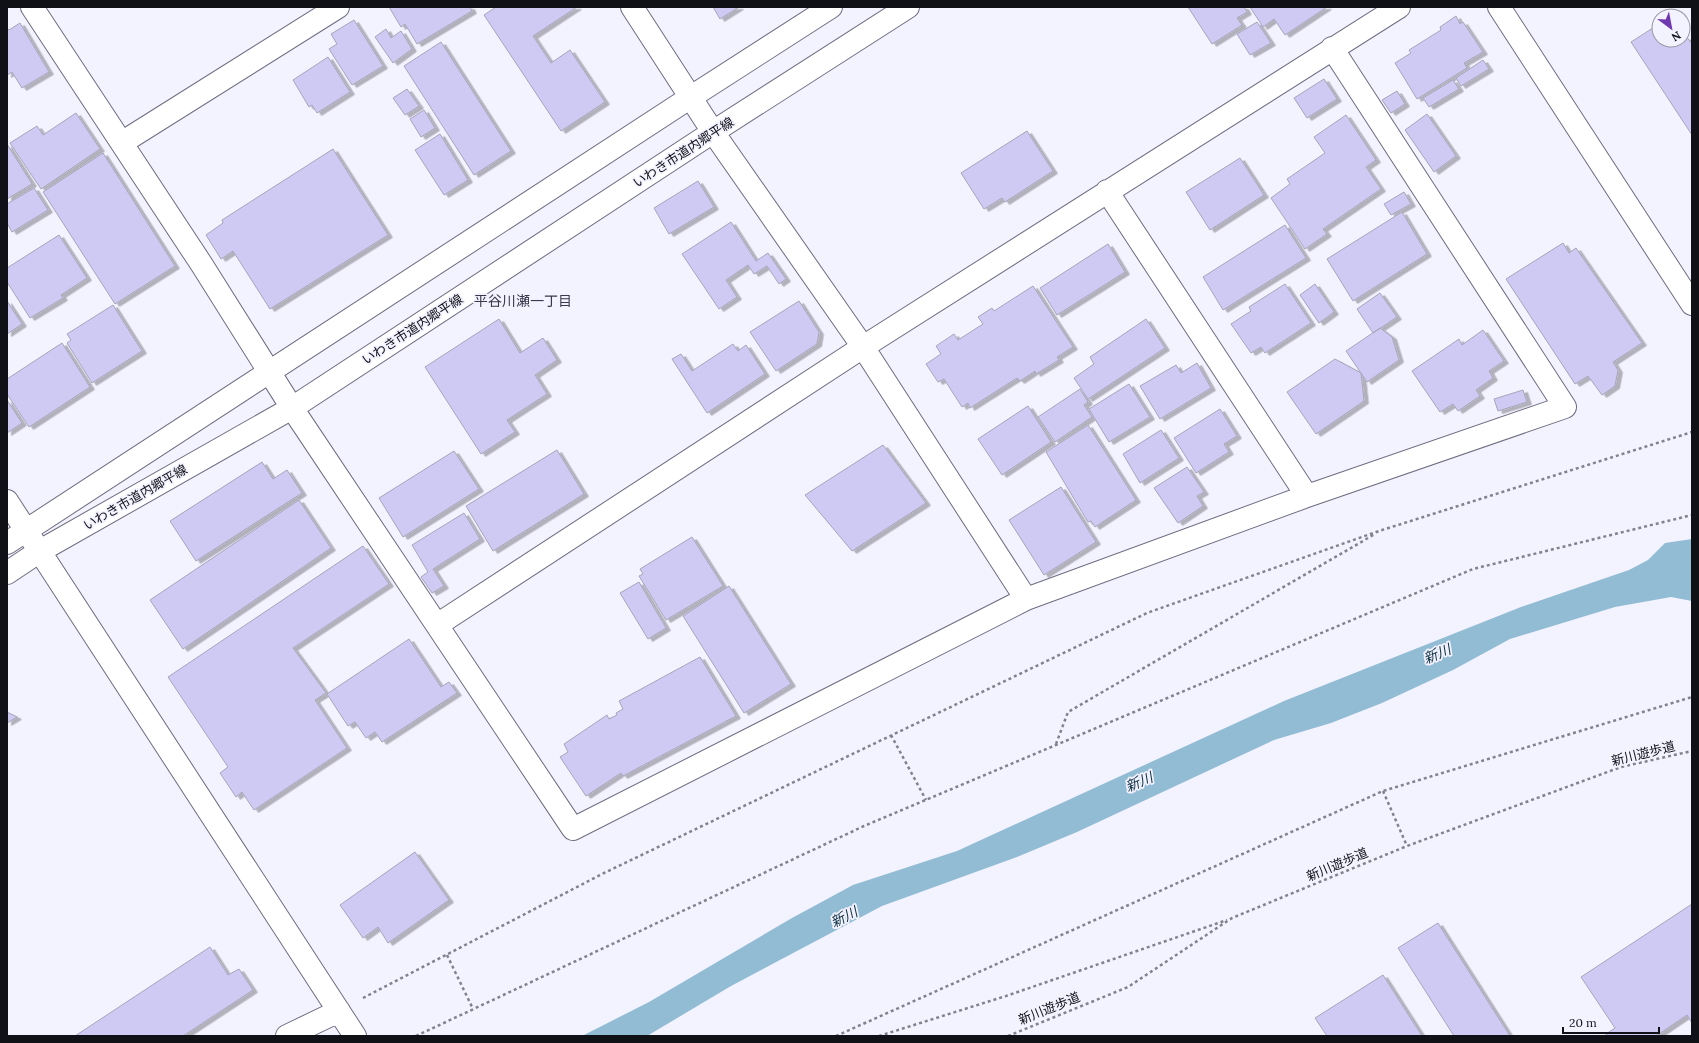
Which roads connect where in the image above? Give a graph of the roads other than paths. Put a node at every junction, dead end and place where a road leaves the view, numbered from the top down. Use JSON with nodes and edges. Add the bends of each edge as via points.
{"nodes":[{"id":1,"x":32,"y":7,"type":"edge"},
{"id":2,"x":338,"y":7,"type":"edge"},
{"id":3,"x":632,"y":7,"type":"edge"},
{"id":4,"x":831,"y":7,"type":"edge"},
{"id":5,"x":908,"y":7,"type":"edge"},
{"id":6,"x":1399,"y":7,"type":"edge"},
{"id":7,"x":1499,"y":7,"type":"edge"},
{"id":8,"x":1332,"y":48,"type":"junction"},
{"id":9,"x":691,"y":97,"type":"junction"},
{"id":10,"x":713,"y":132,"type":"junction"},
{"id":11,"x":123,"y":142,"type":"junction"},
{"id":12,"x":1107,"y":191,"type":"junction"},
{"id":13,"x":1692,"y":304,"type":"edge"},
{"id":14,"x":863,"y":347,"type":"junction"},
{"id":15,"x":269,"y":372,"type":"junction"},
{"id":16,"x":292,"y":408,"type":"junction"},
{"id":17,"x":1307,"y":496,"type":"junction"},
{"id":18,"x":7,"y":501,"type":"edge"},
{"id":19,"x":27,"y":531,"type":"junction"},
{"id":20,"x":7,"y":543,"type":"edge"},
{"id":21,"x":40,"y":551,"type":"junction"},
{"id":22,"x":7,"y":573,"type":"edge"},
{"id":23,"x":1026,"y":599,"type":"junction"},
{"id":24,"x":437,"y":625,"type":"junction"},
{"id":25,"x":339,"y":1011,"type":"junction"},
{"id":26,"x":287,"y":1036,"type":"edge"},
{"id":27,"x":355,"y":1036,"type":"edge"}],
"edges":[{"from":1,"to":11,"type":"street"},
{"from":2,"to":11,"type":"street"},
{"from":3,"to":9,"type":"street"},
{"from":4,"to":9,"type":"street"},
{"from":5,"to":10,"type":"street","name":"いわき市道内郷平線"},
{"from":6,"to":8,"type":"street"},
{"from":7,"to":13,"type":"street"},
{"from":8,"to":12,"type":"street"},
{"from":8,"to":17,"type":"street","via":[[1566,407]]},
{"from":9,"to":10,"type":"street"},
{"from":9,"to":15,"type":"street"},
{"from":10,"to":14,"type":"street"},
{"from":10,"to":16,"type":"street","name":"いわき市道内郷平線"},
{"from":11,"to":15,"type":"street"},
{"from":12,"to":14,"type":"street"},
{"from":12,"to":17,"type":"street"},
{"from":14,"to":23,"type":"street"},
{"from":14,"to":24,"type":"street"},
{"from":15,"to":16,"type":"street"},
{"from":15,"to":19,"type":"street"},
{"from":16,"to":21,"type":"street","name":"いわき市道内郷平線"},
{"from":16,"to":24,"type":"street"},
{"from":17,"to":23,"type":"street"},
{"from":18,"to":19,"type":"street"},
{"from":19,"to":20,"type":"street"},
{"from":19,"to":21,"type":"street"},
{"from":21,"to":22,"type":"street","name":"いわき市道内郷平線"},
{"from":21,"to":25,"type":"street"},
{"from":23,"to":24,"type":"street","via":[[573,829]]},
{"from":25,"to":26,"type":"street"},
{"from":25,"to":27,"type":"street"}]}
